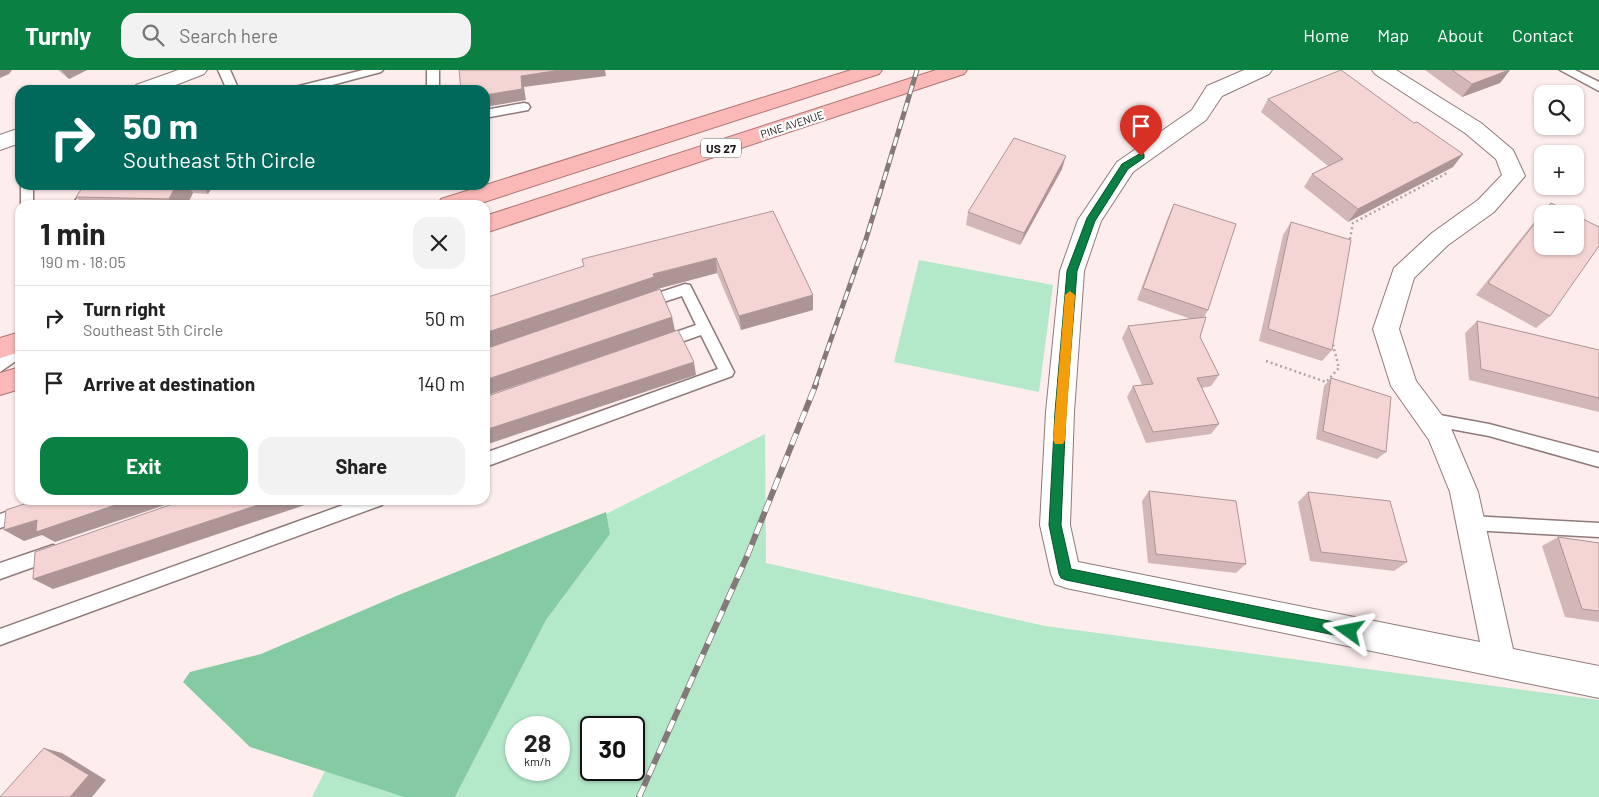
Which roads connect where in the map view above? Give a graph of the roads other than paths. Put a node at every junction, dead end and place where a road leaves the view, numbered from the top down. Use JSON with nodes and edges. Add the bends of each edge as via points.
{"nodes":[{"id":1,"x":195,"y":70,"type":"edge"},
{"id":2,"x":224,"y":70,"type":"edge"},
{"id":3,"x":377,"y":70,"type":"edge"},
{"id":4,"x":432,"y":70,"type":"edge"},
{"id":5,"x":872,"y":70,"type":"edge"},
{"id":6,"x":957,"y":70,"type":"edge"},
{"id":7,"x":1262,"y":70,"type":"edge"},
{"id":8,"x":1382,"y":70,"type":"edge"},
{"id":9,"x":1566,"y":70,"type":"edge"},
{"id":10,"x":156,"y":85,"type":"edge"},
{"id":11,"x":230,"y":85,"type":"edge"},
{"id":12,"x":318,"y":85,"type":"edge"},
{"id":13,"x":433,"y":85,"type":"edge"},
{"id":14,"x":1599,"y":87,"type":"edge"},
{"id":15,"x":524,"y":107,"type":"edge"},
{"id":16,"x":490,"y":113,"type":"edge"},
{"id":17,"x":15,"y":137,"type":"edge"},
{"id":18,"x":0,"y":143,"type":"edge"},
{"id":19,"x":90,"y":190,"type":"edge"},
{"id":20,"x":82,"y":200,"type":"edge"},
{"id":21,"x":465,"y":200,"type":"edge"},
{"id":22,"x":490,"y":223,"type":"edge"},
{"id":23,"x":630,"y":308,"type":"edge"},
{"id":24,"x":705,"y":328,"type":"junction"},
{"id":25,"x":15,"y":344,"type":"edge"},
{"id":26,"x":650,"y":347,"type":"edge"},
{"id":27,"x":0,"y":348,"type":"edge"},
{"id":28,"x":15,"y":354,"type":"edge"},
{"id":29,"x":0,"y":366,"type":"edge"},
{"id":30,"x":15,"y":380,"type":"edge"},
{"id":31,"x":0,"y":384,"type":"edge"},
{"id":32,"x":1429,"y":419,"type":"junction"},
{"id":33,"x":490,"y":458,"type":"edge"},
{"id":34,"x":1599,"y":460,"type":"edge"},
{"id":35,"x":46,"y":505,"type":"edge"},
{"id":36,"x":362,"y":505,"type":"edge"},
{"id":37,"x":0,"y":521,"type":"edge"},
{"id":38,"x":1471,"y":523,"type":"junction"},
{"id":39,"x":1599,"y":530,"type":"edge"},
{"id":40,"x":65,"y":548,"type":"edge"},
{"id":41,"x":0,"y":571,"type":"edge"},
{"id":42,"x":0,"y":637,"type":"edge"},
{"id":43,"x":1500,"y":662,"type":"junction"},
{"id":44,"x":1599,"y":682,"type":"edge"}],
"edges":[{"from":1,"to":10,"type":"street"},
{"from":2,"to":11,"type":"lane"},
{"from":3,"to":12,"type":"lane"},
{"from":4,"to":13,"type":"lane"},
{"from":5,"to":21,"type":"highway","name":"PINE AVENUE","number":"US 27"},
{"from":6,"to":22,"type":"highway","name":"PINE AVENUE","number":"US 27"},
{"from":7,"to":43,"type":"street","via":[[1214,91],[1199,115],[1125,167],[1090,220],[1072,271],[1060,412],[1055,525],[1066,574]]},
{"from":8,"to":32,"type":"street","via":[[1473,128],[1506,155],[1514,176],[1486,206],[1440,239],[1403,274],[1386,329],[1404,386]]},
{"from":9,"to":14,"type":"lane"},
{"from":15,"to":16,"type":"lane"},
{"from":17,"to":18,"type":"street"},
{"from":19,"to":20,"type":"lane"},
{"from":23,"to":24,"type":"lane","via":[[685,289]]},
{"from":24,"to":26,"type":"lane"},
{"from":24,"to":33,"type":"lane","via":[[727,372]]},
{"from":25,"to":27,"type":"highway"},
{"from":28,"to":29,"type":"lane"},
{"from":30,"to":31,"type":"highway"},
{"from":32,"to":34,"type":"lane","via":[[1489,430]]},
{"from":32,"to":38,"type":"street","via":[[1440,434],[1464,492]]},
{"from":35,"to":37,"type":"lane"},
{"from":36,"to":42,"type":"lane"},
{"from":38,"to":39,"type":"lane"},
{"from":38,"to":43,"type":"street"},
{"from":40,"to":41,"type":"lane"},
{"from":43,"to":44,"type":"street"}]}
